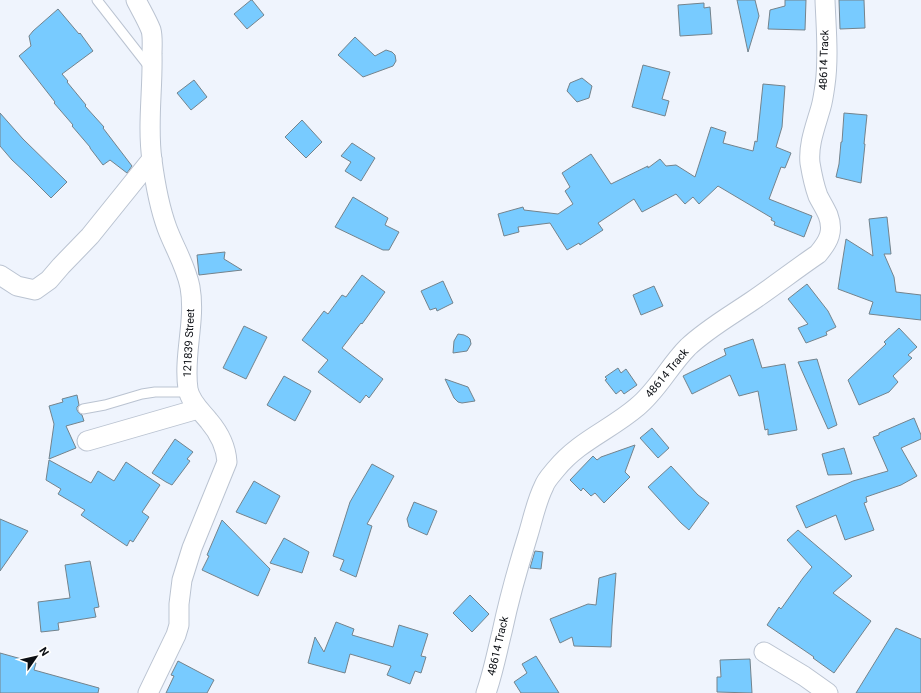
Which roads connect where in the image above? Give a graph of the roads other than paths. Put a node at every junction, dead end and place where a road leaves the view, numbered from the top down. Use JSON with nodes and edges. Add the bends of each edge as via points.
{"nodes":[{"id":1,"x":97,"y":0,"type":"edge"},
{"id":2,"x":136,"y":0,"type":"edge"},
{"id":3,"x":824,"y":0,"type":"edge"},
{"id":4,"x":152,"y":72,"type":"junction"},
{"id":5,"x":152,"y":159,"type":"junction"},
{"id":6,"x":0,"y":275,"type":"edge"},
{"id":7,"x":188,"y":392,"type":"junction"},
{"id":8,"x":83,"y":409,"type":"dead end"},
{"id":9,"x":198,"y":409,"type":"junction"},
{"id":10,"x":86,"y":441,"type":"dead end"},
{"id":11,"x":764,"y":652,"type":"dead end"},
{"id":12,"x":148,"y":693,"type":"edge"},
{"id":13,"x":486,"y":693,"type":"edge"},
{"id":14,"x":828,"y":693,"type":"edge"}],
"edges":[{"from":1,"to":4,"type":"lane"},
{"from":2,"to":4,"type":"street","name":"121839 Street","via":[[151,31]]},
{"from":3,"to":13,"type":"street","name":"48614 Track","via":[[825,84],[812,136],[810,161],[812,178],[828,215],[830,237],[818,254],[705,333],[688,348],[654,392],[620,421],[576,448],[544,484]]},
{"from":4,"to":5,"type":"street","name":"121839 Street"},
{"from":5,"to":6,"type":"street","via":[[90,236],[49,280],[35,290],[17,286]]},
{"from":5,"to":7,"type":"street","name":"121839 Street","via":[[161,210],[190,287],[192,304],[186,366]]},
{"from":7,"to":8,"type":"lane","via":[[142,394]]},
{"from":7,"to":9,"type":"street","name":"121839 Street"},
{"from":9,"to":10,"type":"street"},
{"from":9,"to":12,"type":"street","name":"121839 Street","via":[[223,442],[227,462],[192,548],[182,580],[176,636]]},
{"from":11,"to":14,"type":"street"}]}
